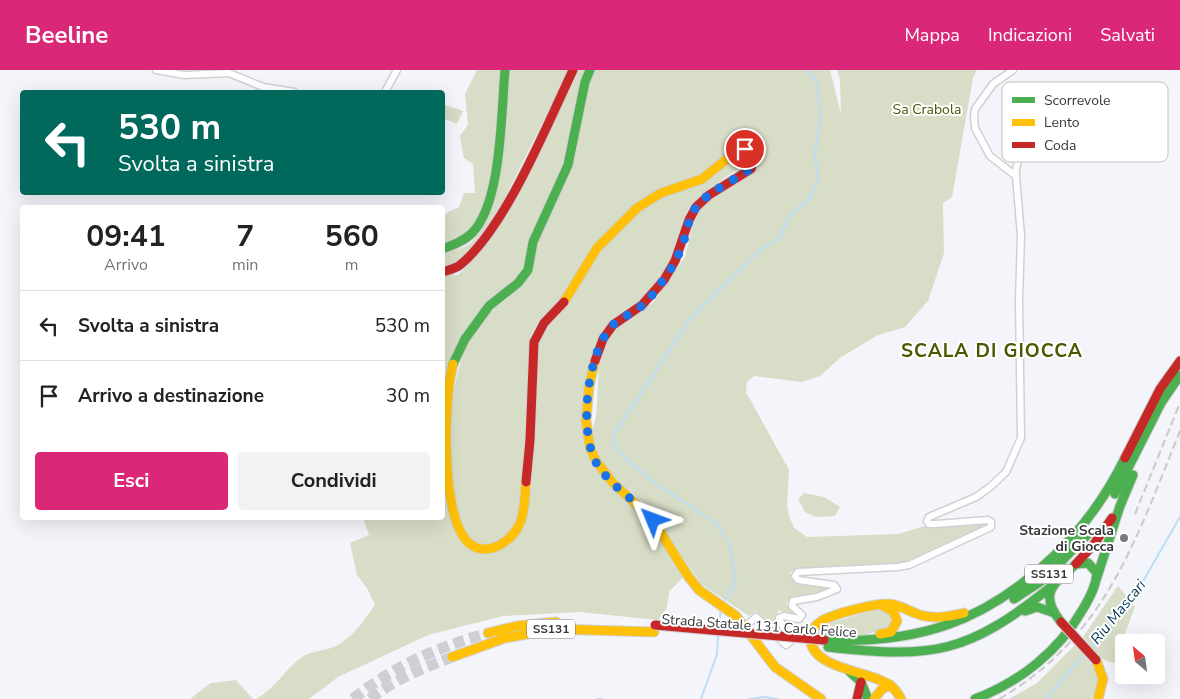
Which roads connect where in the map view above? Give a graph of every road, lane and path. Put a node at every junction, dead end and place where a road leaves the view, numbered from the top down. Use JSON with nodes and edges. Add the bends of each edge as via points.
{"nodes":[{"id":1,"x":156,"y":70,"type":"edge"},
{"id":2,"x":397,"y":70,"type":"edge"},
{"id":3,"x":505,"y":70,"type":"edge"},
{"id":4,"x":572,"y":70,"type":"edge"},
{"id":5,"x":590,"y":70,"type":"edge"},
{"id":6,"x":1013,"y":70,"type":"edge"},
{"id":7,"x":278,"y":90,"type":"edge"},
{"id":8,"x":387,"y":90,"type":"edge"},
{"id":9,"x":1017,"y":162,"type":"edge"},
{"id":10,"x":1016,"y":176,"type":"junction"},
{"id":11,"x":445,"y":248,"type":"edge"},
{"id":12,"x":445,"y":272,"type":"edge"},
{"id":13,"x":1180,"y":361,"type":"edge"},
{"id":14,"x":1180,"y":375,"type":"edge"},
{"id":15,"x":1148,"y":429,"type":"junction"},
{"id":16,"x":1120,"y":506,"type":"junction"},
{"id":17,"x":1076,"y":564,"type":"junction"},
{"id":18,"x":1097,"y":577,"type":"junction"},
{"id":19,"x":1052,"y":586,"type":"junction"},
{"id":20,"x":1010,"y":595,"type":"junction"},
{"id":21,"x":880,"y":605,"type":"junction"},
{"id":22,"x":1052,"y":612,"type":"junction"},
{"id":23,"x":1017,"y":615,"type":"junction"},
{"id":24,"x":745,"y":627,"type":"junction"},
{"id":25,"x":655,"y":629,"type":"junction"},
{"id":26,"x":488,"y":633,"type":"tunnel mouth"},
{"id":27,"x":826,"y":643,"type":"junction"},
{"id":28,"x":452,"y":657,"type":"tunnel mouth"},
{"id":29,"x":842,"y":667,"type":"junction"},
{"id":30,"x":861,"y":682,"type":"junction"},
{"id":31,"x":890,"y":685,"type":"junction"},
{"id":32,"x":822,"y":699,"type":"edge"},
{"id":33,"x":857,"y":699,"type":"edge"},
{"id":34,"x":868,"y":699,"type":"edge"},
{"id":35,"x":874,"y":699,"type":"edge"},
{"id":36,"x":901,"y":699,"type":"edge"},
{"id":37,"x":974,"y":699,"type":"edge"},
{"id":38,"x":1098,"y":699,"type":"edge"}],
"edges":[{"from":1,"to":7,"type":"street","via":[[184,75],[229,74],[263,88]]},
{"from":2,"to":8,"type":"street"},
{"from":3,"to":11,"type":"main road","via":[[492,200],[479,226],[468,239]]},
{"from":4,"to":12,"type":"main road","via":[[518,183],[489,233],[469,258]]},
{"from":5,"to":24,"type":"main road","via":[[568,165],[533,242],[528,270],[489,306],[465,339],[454,364],[446,401],[447,479],[451,505],[463,536],[474,547],[486,550],[509,539],[522,518],[537,332],[568,296],[590,258],[633,213],[654,196],[707,176],[736,151],[747,149],[754,158],[752,169],[725,182],[695,208],[687,221],[684,240],[672,269],[649,300],[619,319],[602,340],[588,392],[587,426],[589,446],[596,464],[610,482],[660,528],[688,577],[700,591],[722,605]]},
{"from":6,"to":10,"type":"street","via":[[993,84],[975,110],[974,117],[975,128],[990,156]]},
{"from":9,"to":10,"type":"street"},
{"from":10,"to":24,"type":"street","via":[[1020,236],[1021,438],[1006,472],[990,487],[926,521],[936,524],[988,520],[991,527],[909,565],[798,572],[798,580],[834,585],[837,589],[793,601],[792,606],[802,615],[799,619],[779,618],[790,642],[786,645],[756,617]]},
{"from":13,"to":20,"type":"main road","name":"Strada Statale 131 Carlo Felice","number":"SS131","via":[[1151,405],[1112,484],[1080,531]]},
{"from":14,"to":15,"type":"main road","name":"Strada Statale 131 Carlo Felice","number":"SS131"},
{"from":15,"to":16,"type":"main road","via":[[1143,454]]},
{"from":15,"to":27,"type":"main road","name":"Strada Statale 131 Carlo Felice","number":"SS131","via":[[1120,486],[1088,534],[1043,580],[993,613],[945,634],[867,648]]},
{"from":16,"to":17,"type":"main road"},
{"from":16,"to":18,"type":"main road"},
{"from":17,"to":18,"type":"main road","via":[[1088,563],[1095,569]]},
{"from":17,"to":19,"type":"main road"},
{"from":18,"to":37,"type":"main road","via":[[1079,619],[1055,647],[1024,673]]},
{"from":19,"to":22,"type":"main road","via":[[1047,599]]},
{"from":19,"to":23,"type":"main road"},
{"from":20,"to":21,"type":"main road","via":[[965,613],[945,616],[922,616],[896,606]]},
{"from":20,"to":27,"type":"main road","name":"Strada Statale 131 Carlo Felice","number":"SS131","via":[[964,620],[944,626],[901,637]]},
{"from":21,"to":27,"type":"main road","via":[[891,609],[897,617],[891,632]]},
{"from":21,"to":29,"type":"main road","via":[[816,624],[812,632],[812,647],[818,656]]},
{"from":22,"to":23,"type":"main road","via":[[1037,607]]},
{"from":22,"to":38,"type":"main road","bridge":true,"via":[[1102,668],[1102,691]]},
{"from":23,"to":27,"type":"main road","via":[[981,638],[929,653],[885,654]]},
{"from":24,"to":32,"type":"main road","via":[[769,662]]},
{"from":25,"to":26,"type":"main road","name":"Strada Statale 131 Carlo Felice","number":"SS131","via":[[556,622]]},
{"from":25,"to":27,"type":"main road","name":"Strada Statale 131 Carlo Felice","number":"SS131"},
{"from":25,"to":28,"type":"main road","name":"Strada Statale 131 Carlo Felice","number":"SS131","via":[[556,628],[505,638]]},
{"from":29,"to":30,"type":"main road"},
{"from":29,"to":31,"type":"main road"},
{"from":30,"to":33,"type":"main road"},
{"from":30,"to":34,"type":"main road"},
{"from":31,"to":35,"type":"main road"},
{"from":31,"to":36,"type":"main road"}]}
